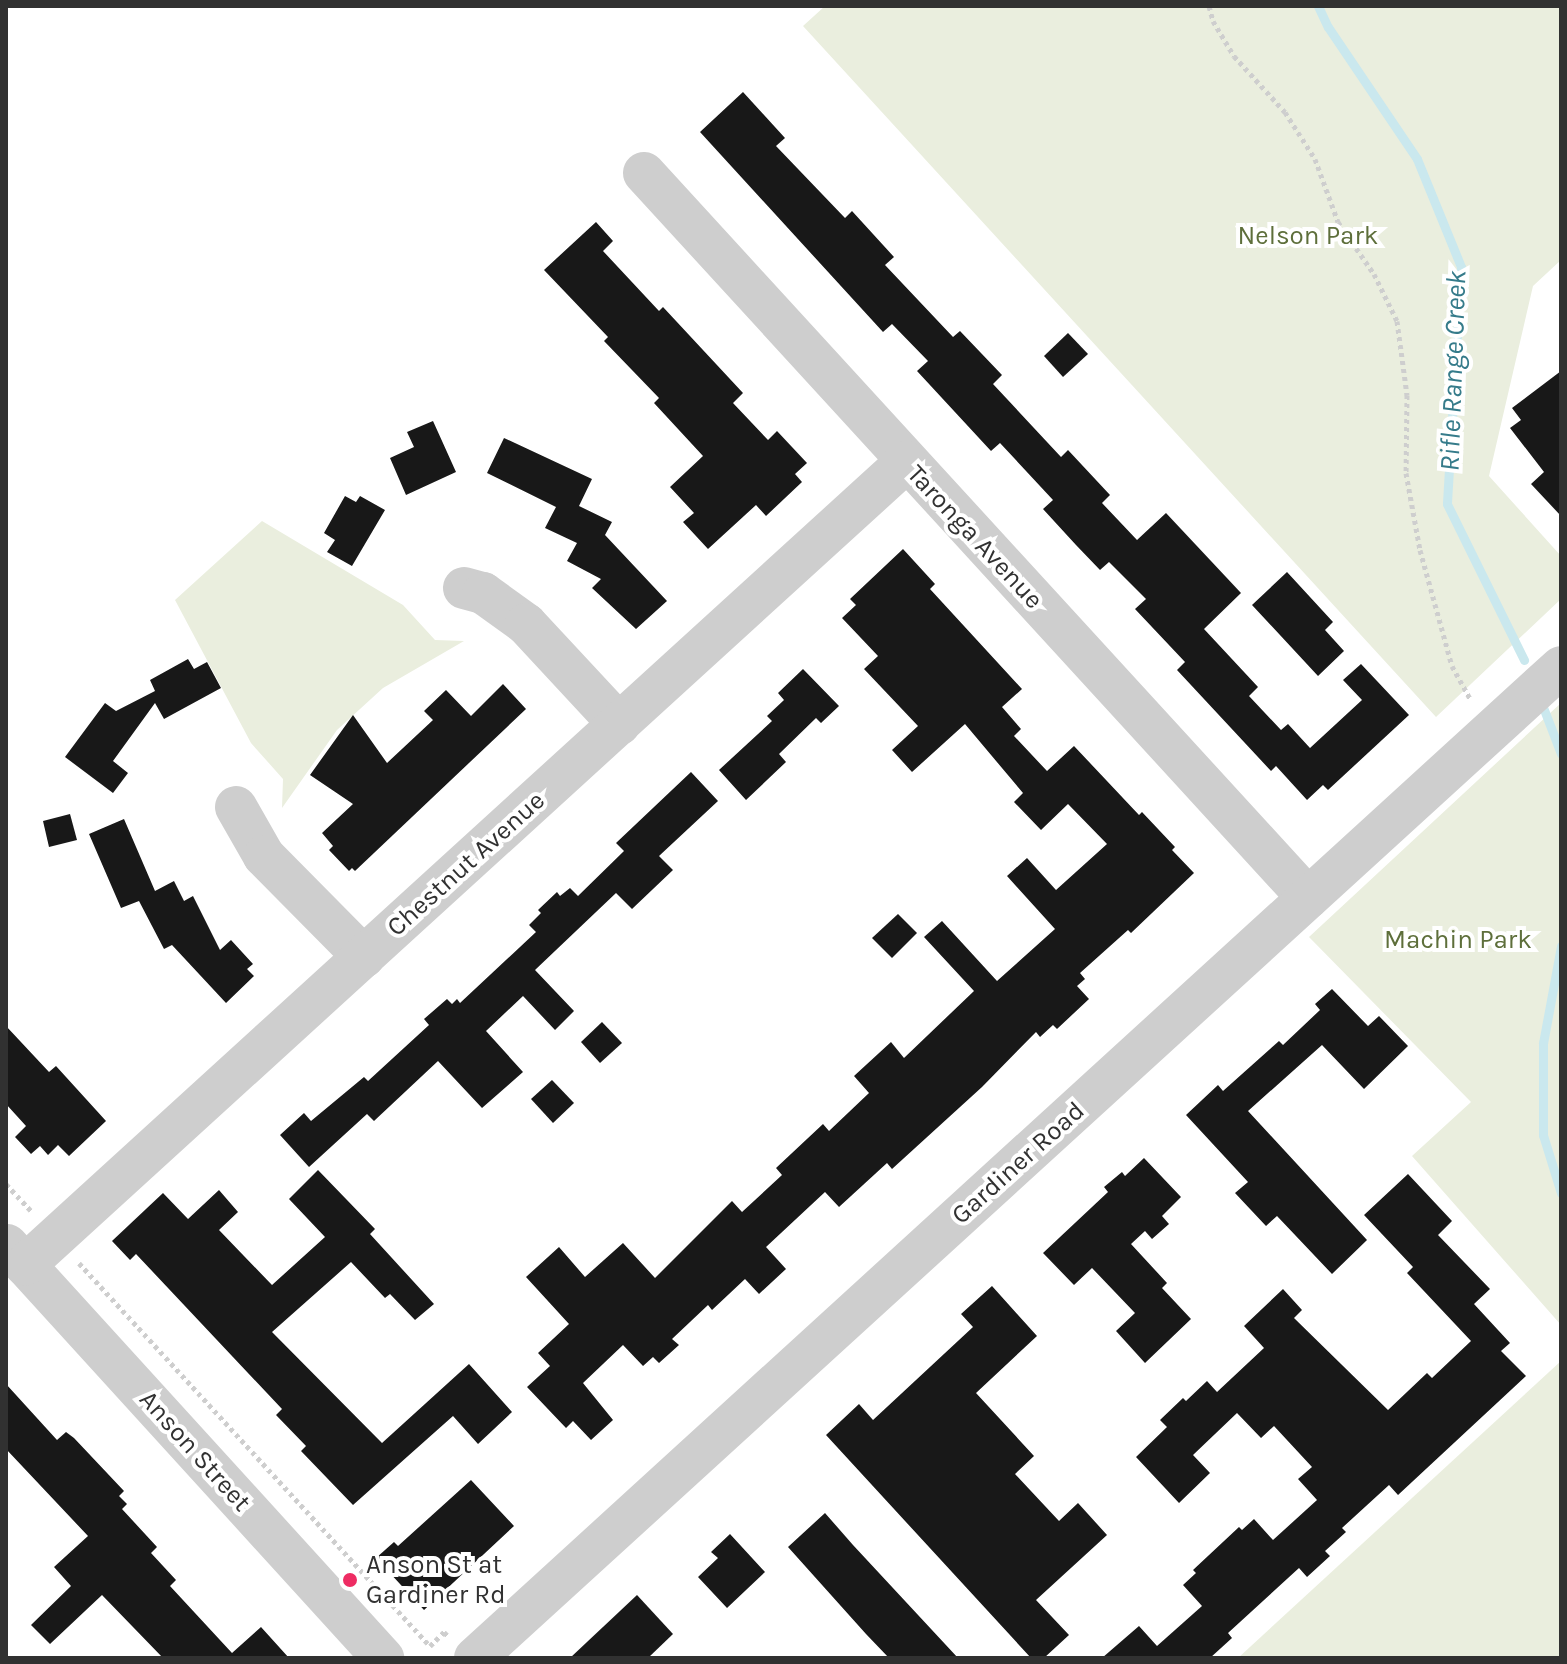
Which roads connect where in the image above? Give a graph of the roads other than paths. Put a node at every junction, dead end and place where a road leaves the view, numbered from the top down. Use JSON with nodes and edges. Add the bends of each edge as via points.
{"nodes":[{"id":1,"x":644,"y":173,"type":"dead end"},
{"id":2,"x":906,"y":462,"type":"junction"},
{"id":3,"x":464,"y":588,"type":"dead end"},
{"id":4,"x":1561,"y":667,"type":"edge"},
{"id":5,"x":619,"y":724,"type":"junction"},
{"id":6,"x":236,"y":807,"type":"dead end"},
{"id":7,"x":1308,"y":898,"type":"junction"},
{"id":8,"x":364,"y":957,"type":"junction"},
{"id":9,"x":16,"y":1255,"type":"edge"},
{"id":10,"x":464,"y":1649,"type":"edge"},
{"id":11,"x":383,"y":1658,"type":"edge"}],
"edges":[{"from":1,"to":2,"type":"street","name":"Taronga Avenue"},
{"from":2,"to":5,"type":"street","name":"Chestnut Avenue"},
{"from":2,"to":7,"type":"street","name":"Taronga Avenue"},
{"from":3,"to":5,"type":"street","via":[[483,593],[526,624]]},
{"from":4,"to":7,"type":"street","name":"Gardiner Road"},
{"from":5,"to":8,"type":"street","name":"Chestnut Avenue"},
{"from":6,"to":8,"type":"street","via":[[264,856]]},
{"from":7,"to":10,"type":"street","name":"Gardiner Road"},
{"from":8,"to":9,"type":"street","name":"Chestnut Avenue","via":[[57,1237]]},
{"from":9,"to":11,"type":"street","name":"Anson Street"}]}
